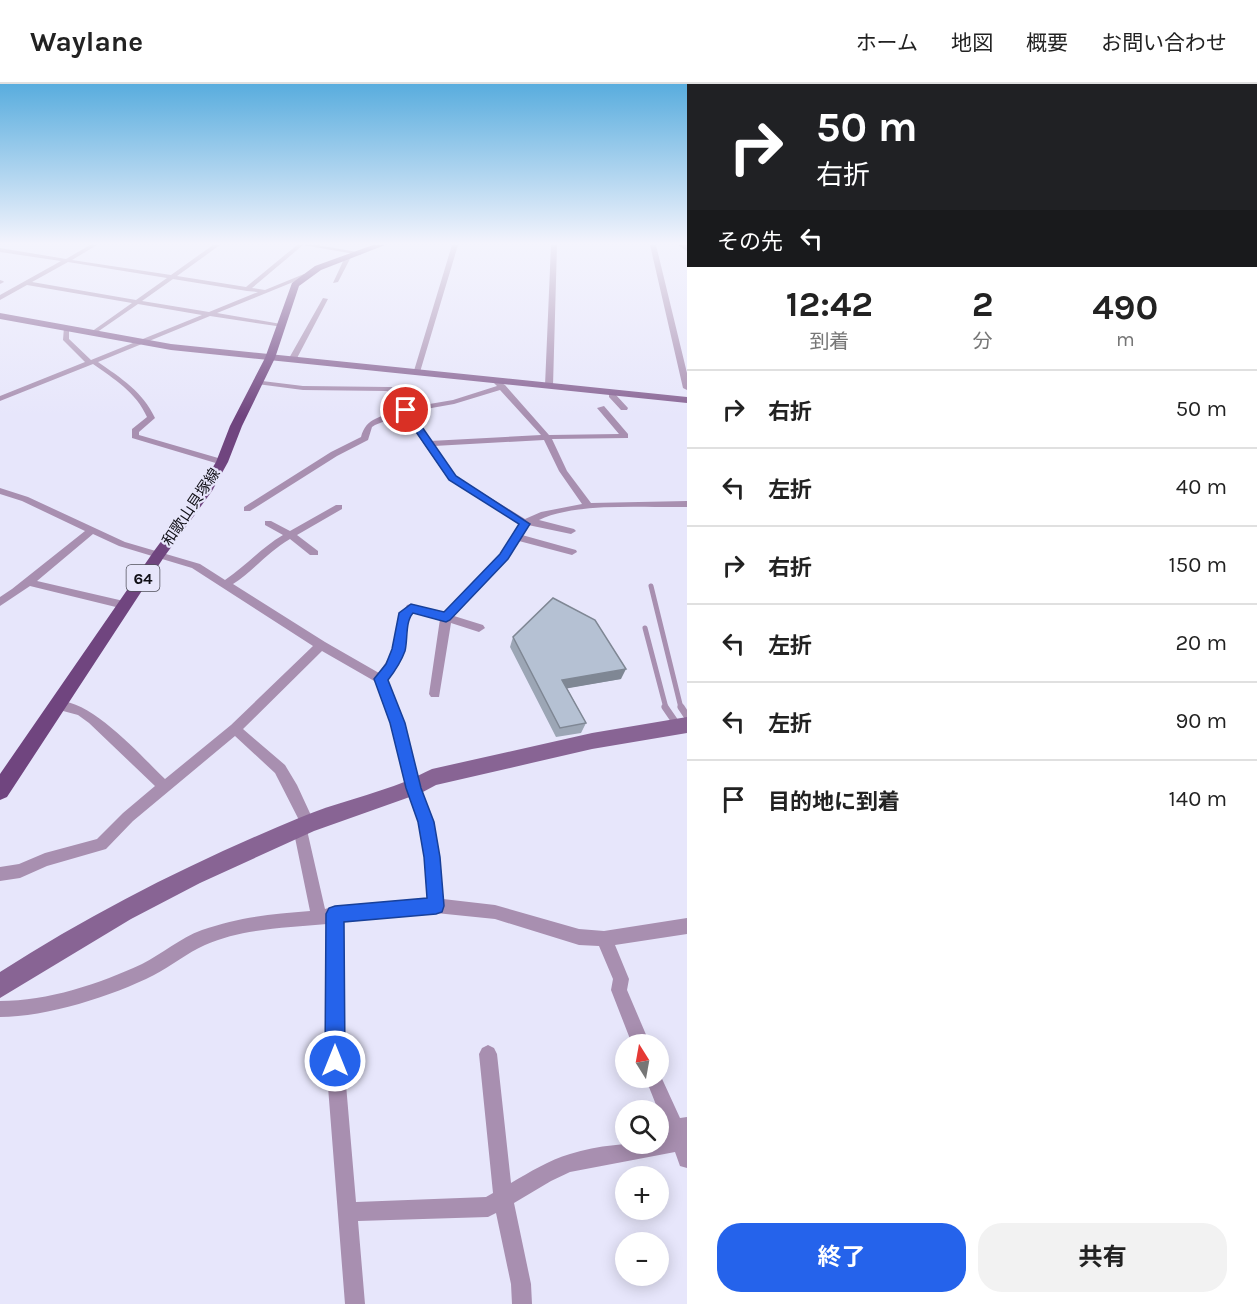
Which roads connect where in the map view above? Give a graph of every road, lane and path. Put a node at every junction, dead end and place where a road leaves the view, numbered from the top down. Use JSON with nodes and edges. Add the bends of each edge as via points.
{"nodes":[{"id":1,"x":136,"y":302,"type":"joint"},
{"id":2,"x":239,"y":302,"type":"edge"},
{"id":3,"x":289,"y":302,"type":"edge"},
{"id":4,"x":323,"y":302,"type":"edge"},
{"id":5,"x":437,"y":302,"type":"edge"},
{"id":6,"x":552,"y":302,"type":"edge"},
{"id":7,"x":667,"y":302,"type":"edge"},
{"id":8,"x":210,"y":314,"type":"junction"},
{"id":9,"x":0,"y":316,"type":"edge"},
{"id":10,"x":281,"y":326,"type":"junction"},
{"id":11,"x":66,"y":328,"type":"junction"},
{"id":12,"x":93,"y":333,"type":"junction"},
{"id":13,"x":144,"y":342,"type":"junction"},
{"id":14,"x":270,"y":358,"type":"junction"},
{"id":15,"x":292,"y":360,"type":"junction"},
{"id":16,"x":92,"y":362,"type":"junction"},
{"id":17,"x":416,"y":372,"type":"junction"},
{"id":18,"x":257,"y":382,"type":"junction"},
{"id":19,"x":498,"y":384,"type":"junction"},
{"id":20,"x":549,"y":386,"type":"junction"},
{"id":21,"x":687,"y":387,"type":"edge"},
{"id":22,"x":612,"y":392,"type":"junction"},
{"id":23,"x":0,"y":399,"type":"edge"},
{"id":24,"x":687,"y":400,"type":"edge"},
{"id":25,"x":601,"y":408,"type":"dead end"},
{"id":26,"x":624,"y":408,"type":"dead end"},
{"id":27,"x":406,"y":410,"type":"junction"},
{"id":28,"x":547,"y":437,"type":"junction"},
{"id":29,"x":427,"y":444,"type":"junction"},
{"id":30,"x":222,"y":462,"type":"junction"},
{"id":31,"x":0,"y":491,"type":"edge"},
{"id":32,"x":687,"y":504,"type":"edge"},
{"id":33,"x":588,"y":506,"type":"junction"},
{"id":34,"x":339,"y":507,"type":"dead end"},
{"id":35,"x":247,"y":509,"type":"dead end"},
{"id":36,"x":527,"y":522,"type":"junction"},
{"id":37,"x":268,"y":523,"type":"dead end"},
{"id":38,"x":91,"y":531,"type":"junction"},
{"id":39,"x":571,"y":531,"type":"dead end"},
{"id":40,"x":290,"y":535,"type":"junction"},
{"id":41,"x":516,"y":537,"type":"junction"},
{"id":42,"x":572,"y":552,"type":"dead end"},
{"id":43,"x":314,"y":553,"type":"dead end"},
{"id":44,"x":159,"y":554,"type":"junction"},
{"id":45,"x":28,"y":582,"type":"junction"},
{"id":46,"x":226,"y":584,"type":"junction"},
{"id":47,"x":651,"y":586,"type":"dead end"},
{"id":48,"x":0,"y":602,"type":"edge"},
{"id":49,"x":124,"y":605,"type":"junction"},
{"id":50,"x":446,"y":617,"type":"junction"},
{"id":51,"x":479,"y":628,"type":"dead end"},
{"id":52,"x":645,"y":628,"type":"dead end"},
{"id":53,"x":321,"y":645,"type":"junction"},
{"id":54,"x":381,"y":679,"type":"junction"},
{"id":55,"x":435,"y":694,"type":"dead end"},
{"id":56,"x":56,"y":705,"type":"junction"},
{"id":57,"x":684,"y":723,"type":"edge"},
{"id":58,"x":235,"y":729,"type":"junction"},
{"id":59,"x":165,"y":786,"type":"junction"},
{"id":60,"x":414,"y":788,"type":"junction"},
{"id":61,"x":0,"y":791,"type":"edge"},
{"id":62,"x":304,"y":826,"type":"junction"},
{"id":63,"x":0,"y":874,"type":"edge"},
{"id":64,"x":436,"y":906,"type":"junction"},
{"id":65,"x":327,"y":915,"type":"junction"},
{"id":66,"x":687,"y":926,"type":"edge"},
{"id":67,"x":603,"y":939,"type":"junction"},
{"id":68,"x":0,"y":986,"type":"edge"},
{"id":69,"x":0,"y":1009,"type":"edge"},
{"id":70,"x":637,"y":1034,"type":"edge"},
{"id":71,"x":488,"y":1054,"type":"dead end"},
{"id":72,"x":659,"y":1088,"type":"edge"},
{"id":73,"x":682,"y":1139,"type":"edge"},
{"id":74,"x":503,"y":1199,"type":"junction"},
{"id":75,"x":346,"y":1212,"type":"junction"},
{"id":76,"x":355,"y":1304,"type":"edge"},
{"id":77,"x":522,"y":1304,"type":"edge"}],
"edges":[{"from":1,"to":8,"type":"street"},
{"from":1,"to":12,"type":"street"},
{"from":2,"to":8,"type":"street"},
{"from":3,"to":10,"type":"main road","name":"和歌山貝塚線","number":"64"},
{"from":4,"to":15,"type":"street"},
{"from":5,"to":17,"type":"street"},
{"from":6,"to":20,"type":"street"},
{"from":7,"to":21,"type":"street"},
{"from":8,"to":10,"type":"street"},
{"from":8,"to":13,"type":"street"},
{"from":9,"to":11,"type":"street"},
{"from":10,"to":14,"type":"main road","name":"和歌山貝塚線","number":"64"},
{"from":11,"to":12,"type":"street"},
{"from":11,"to":16,"type":"street","via":[[66,340]]},
{"from":12,"to":13,"type":"street"},
{"from":13,"to":14,"type":"street"},
{"from":13,"to":16,"type":"street"},
{"from":14,"to":15,"type":"street"},
{"from":14,"to":18,"type":"main road","name":"和歌山貝塚線","number":"64"},
{"from":15,"to":17,"type":"street"},
{"from":16,"to":23,"type":"street"},
{"from":16,"to":30,"type":"street","via":[[135,392],[148,410],[151,418],[135,431],[135,436]]},
{"from":17,"to":19,"type":"street"},
{"from":18,"to":27,"type":"street","via":[[303,388],[389,389]]},
{"from":18,"to":30,"type":"main road","name":"和歌山貝塚線","number":"64"},
{"from":19,"to":20,"type":"street"},
{"from":19,"to":27,"type":"street","via":[[454,402]]},
{"from":19,"to":28,"type":"street"},
{"from":20,"to":22,"type":"street"},
{"from":22,"to":24,"type":"street"},
{"from":22,"to":26,"type":"street"},
{"from":25,"to":28,"type":"street","via":[[625,436]]},
{"from":27,"to":29,"type":"street"},
{"from":27,"to":35,"type":"street","via":[[372,423],[365,438]]},
{"from":28,"to":29,"type":"street"},
{"from":28,"to":33,"type":"street","via":[[563,471]]},
{"from":29,"to":36,"type":"street","via":[[452,478]]},
{"from":30,"to":44,"type":"main road","name":"和歌山貝塚線","number":"64"},
{"from":31,"to":38,"type":"street"},
{"from":32,"to":33,"type":"street"},
{"from":33,"to":36,"type":"street","via":[[544,514]]},
{"from":34,"to":40,"type":"street"},
{"from":36,"to":39,"type":"street"},
{"from":36,"to":41,"type":"street"},
{"from":37,"to":40,"type":"street"},
{"from":38,"to":44,"type":"street"},
{"from":38,"to":45,"type":"street"},
{"from":40,"to":43,"type":"street"},
{"from":40,"to":46,"type":"street"},
{"from":41,"to":42,"type":"street"},
{"from":41,"to":50,"type":"street","via":[[504,556]]},
{"from":44,"to":46,"type":"street","via":[[196,566]]},
{"from":44,"to":49,"type":"main road","name":"和歌山貝塚線","number":"64"},
{"from":45,"to":48,"type":"street"},
{"from":45,"to":49,"type":"street"},
{"from":46,"to":53,"type":"street"},
{"from":47,"to":57,"type":"lane"},
{"from":49,"to":56,"type":"main road","name":"和歌山貝塚線","number":"64"},
{"from":50,"to":51,"type":"street"},
{"from":50,"to":54,"type":"street","via":[[411,608],[403,616],[399,649],[392,666]]},
{"from":50,"to":55,"type":"street"},
{"from":52,"to":57,"type":"lane","via":[[666,709]]},
{"from":53,"to":54,"type":"street"},
{"from":53,"to":58,"type":"street"},
{"from":54,"to":60,"type":"street","via":[[398,723]]},
{"from":56,"to":59,"type":"street","via":[[81,711],[93,719]]},
{"from":56,"to":61,"type":"main road","name":"和歌山貝塚線","number":"64"},
{"from":57,"to":60,"type":"street","via":[[475,767],[432,778]]},
{"from":58,"to":59,"type":"street"},
{"from":58,"to":62,"type":"street","via":[[280,769],[292,789]]},
{"from":59,"to":63,"type":"street","via":[[101,844]]},
{"from":60,"to":62,"type":"street"},
{"from":60,"to":64,"type":"street","via":[[426,822]]},
{"from":62,"to":65,"type":"street","via":[[309,878]]},
{"from":62,"to":68,"type":"street","via":[[123,911]]},
{"from":64,"to":65,"type":"street"},
{"from":64,"to":67,"type":"street","via":[[495,912],[579,937]]},
{"from":65,"to":69,"type":"street","via":[[248,924],[202,938],[147,970],[86,994],[22,1009]]},
{"from":65,"to":75,"type":"street"},
{"from":66,"to":67,"type":"street"},
{"from":67,"to":70,"type":"street","via":[[621,979],[619,990]]},
{"from":71,"to":74,"type":"street"},
{"from":72,"to":73,"type":"street"},
{"from":73,"to":74,"type":"street","via":[[570,1163]]},
{"from":74,"to":75,"type":"street","via":[[488,1207]]},
{"from":74,"to":77,"type":"street"},
{"from":75,"to":76,"type":"street"}]}
